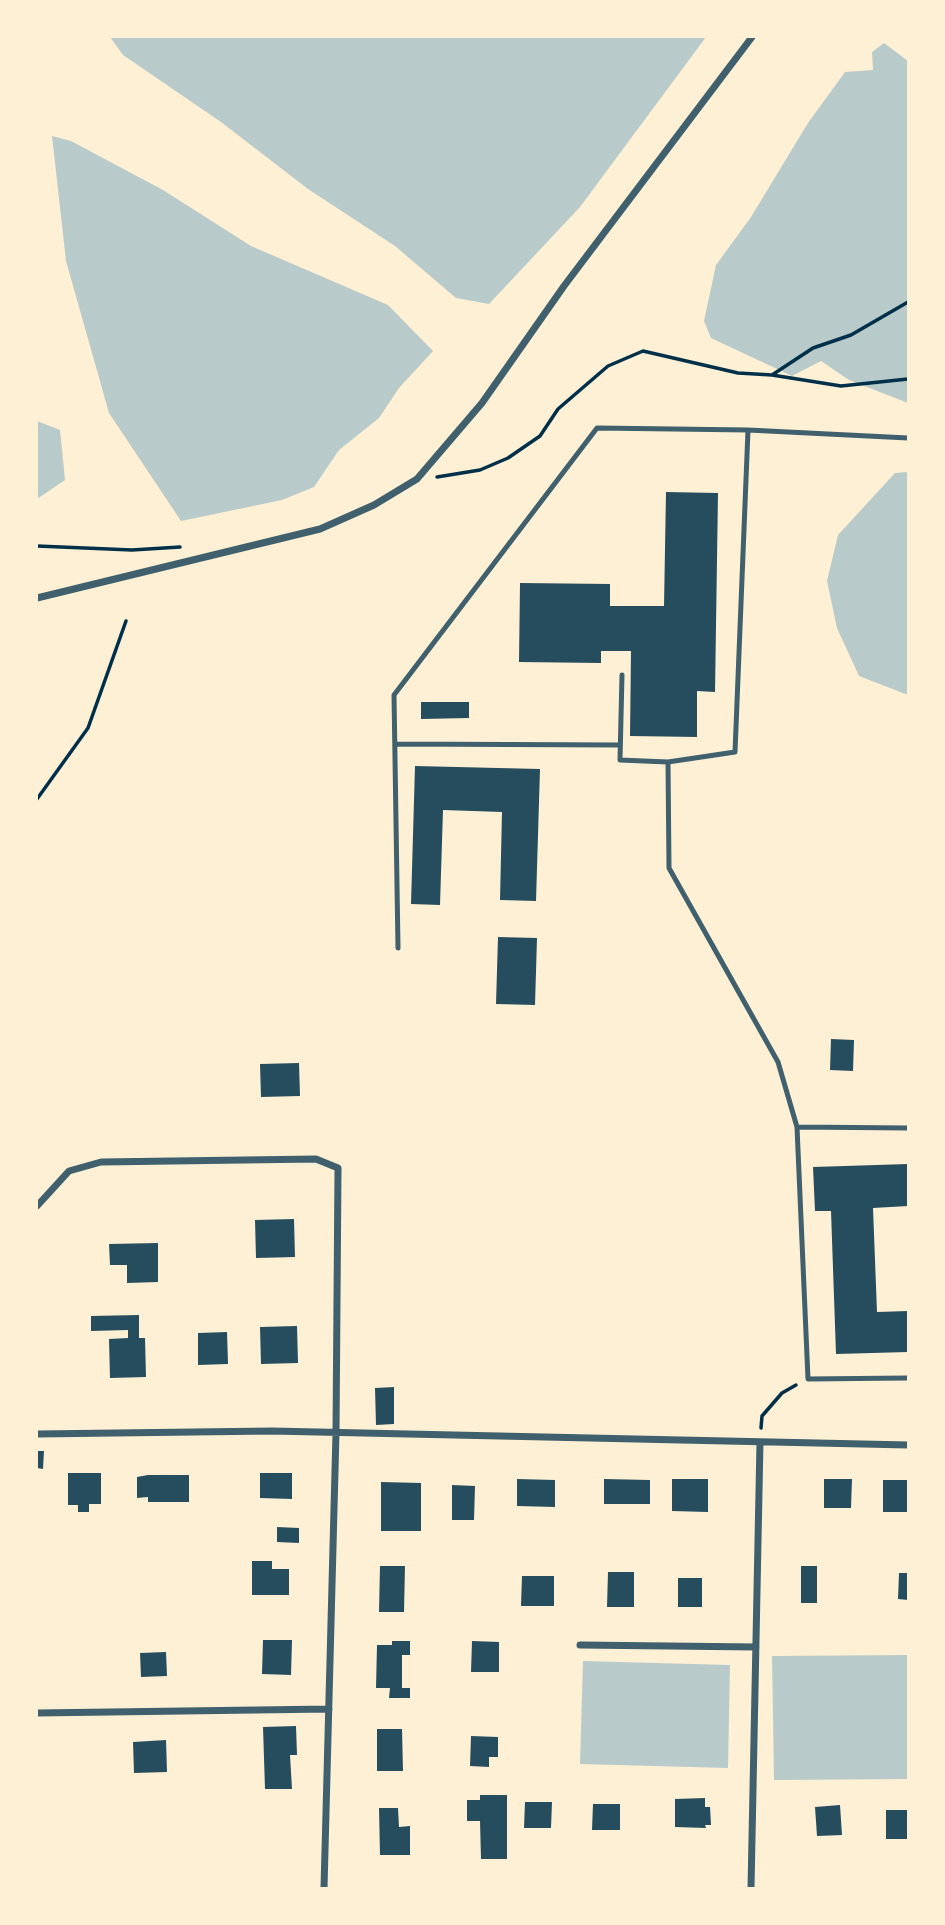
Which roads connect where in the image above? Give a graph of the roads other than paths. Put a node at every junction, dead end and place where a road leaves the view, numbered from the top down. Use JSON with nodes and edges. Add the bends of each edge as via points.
{"nodes":[{"id":1,"x":752,"y":37,"type":"edge"},
{"id":2,"x":748,"y":430,"type":"junction"},
{"id":3,"x":908,"y":438,"type":"edge"},
{"id":4,"x":37,"y":598,"type":"edge"},
{"id":5,"x":622,"y":675,"type":"dead end"},
{"id":6,"x":395,"y":744,"type":"junction"},
{"id":7,"x":620,"y":745,"type":"junction"},
{"id":8,"x":668,"y":762,"type":"junction"},
{"id":9,"x":398,"y":948,"type":"dead end"},
{"id":10,"x":797,"y":1127,"type":"junction"},
{"id":11,"x":908,"y":1128,"type":"edge"},
{"id":12,"x":37,"y":1206,"type":"edge"},
{"id":13,"x":908,"y":1378,"type":"edge"},
{"id":14,"x":336,"y":1433,"type":"junction"},
{"id":15,"x":37,"y":1434,"type":"edge"},
{"id":16,"x":760,"y":1443,"type":"junction"},
{"id":17,"x":908,"y":1445,"type":"edge"},
{"id":18,"x":580,"y":1644,"type":"dead end"},
{"id":19,"x":756,"y":1647,"type":"junction"},
{"id":20,"x":329,"y":1709,"type":"junction"},
{"id":21,"x":37,"y":1713,"type":"edge"},
{"id":22,"x":324,"y":1888,"type":"edge"},
{"id":23,"x":751,"y":1888,"type":"edge"}],
"edges":[{"from":1,"to":4,"type":"street","via":[[482,402],[417,479],[320,529]]},
{"from":2,"to":3,"type":"lane"},
{"from":2,"to":6,"type":"lane","via":[[597,428],[394,695]]},
{"from":2,"to":8,"type":"lane","via":[[735,752]]},
{"from":5,"to":7,"type":"lane"},
{"from":6,"to":7,"type":"lane"},
{"from":6,"to":9,"type":"lane"},
{"from":7,"to":8,"type":"lane","via":[[620,760]]},
{"from":8,"to":10,"type":"lane","via":[[669,868],[778,1062]]},
{"from":10,"to":11,"type":"lane"},
{"from":10,"to":13,"type":"lane","via":[[808,1379]]},
{"from":12,"to":14,"type":"street","via":[[69,1171],[101,1162],[316,1159],[338,1168]]},
{"from":14,"to":15,"type":"street"},
{"from":14,"to":16,"type":"street"},
{"from":14,"to":20,"type":"street"},
{"from":16,"to":17,"type":"street"},
{"from":16,"to":19,"type":"street"},
{"from":18,"to":19,"type":"street"},
{"from":19,"to":23,"type":"street"},
{"from":20,"to":21,"type":"street"},
{"from":20,"to":22,"type":"street"}]}
